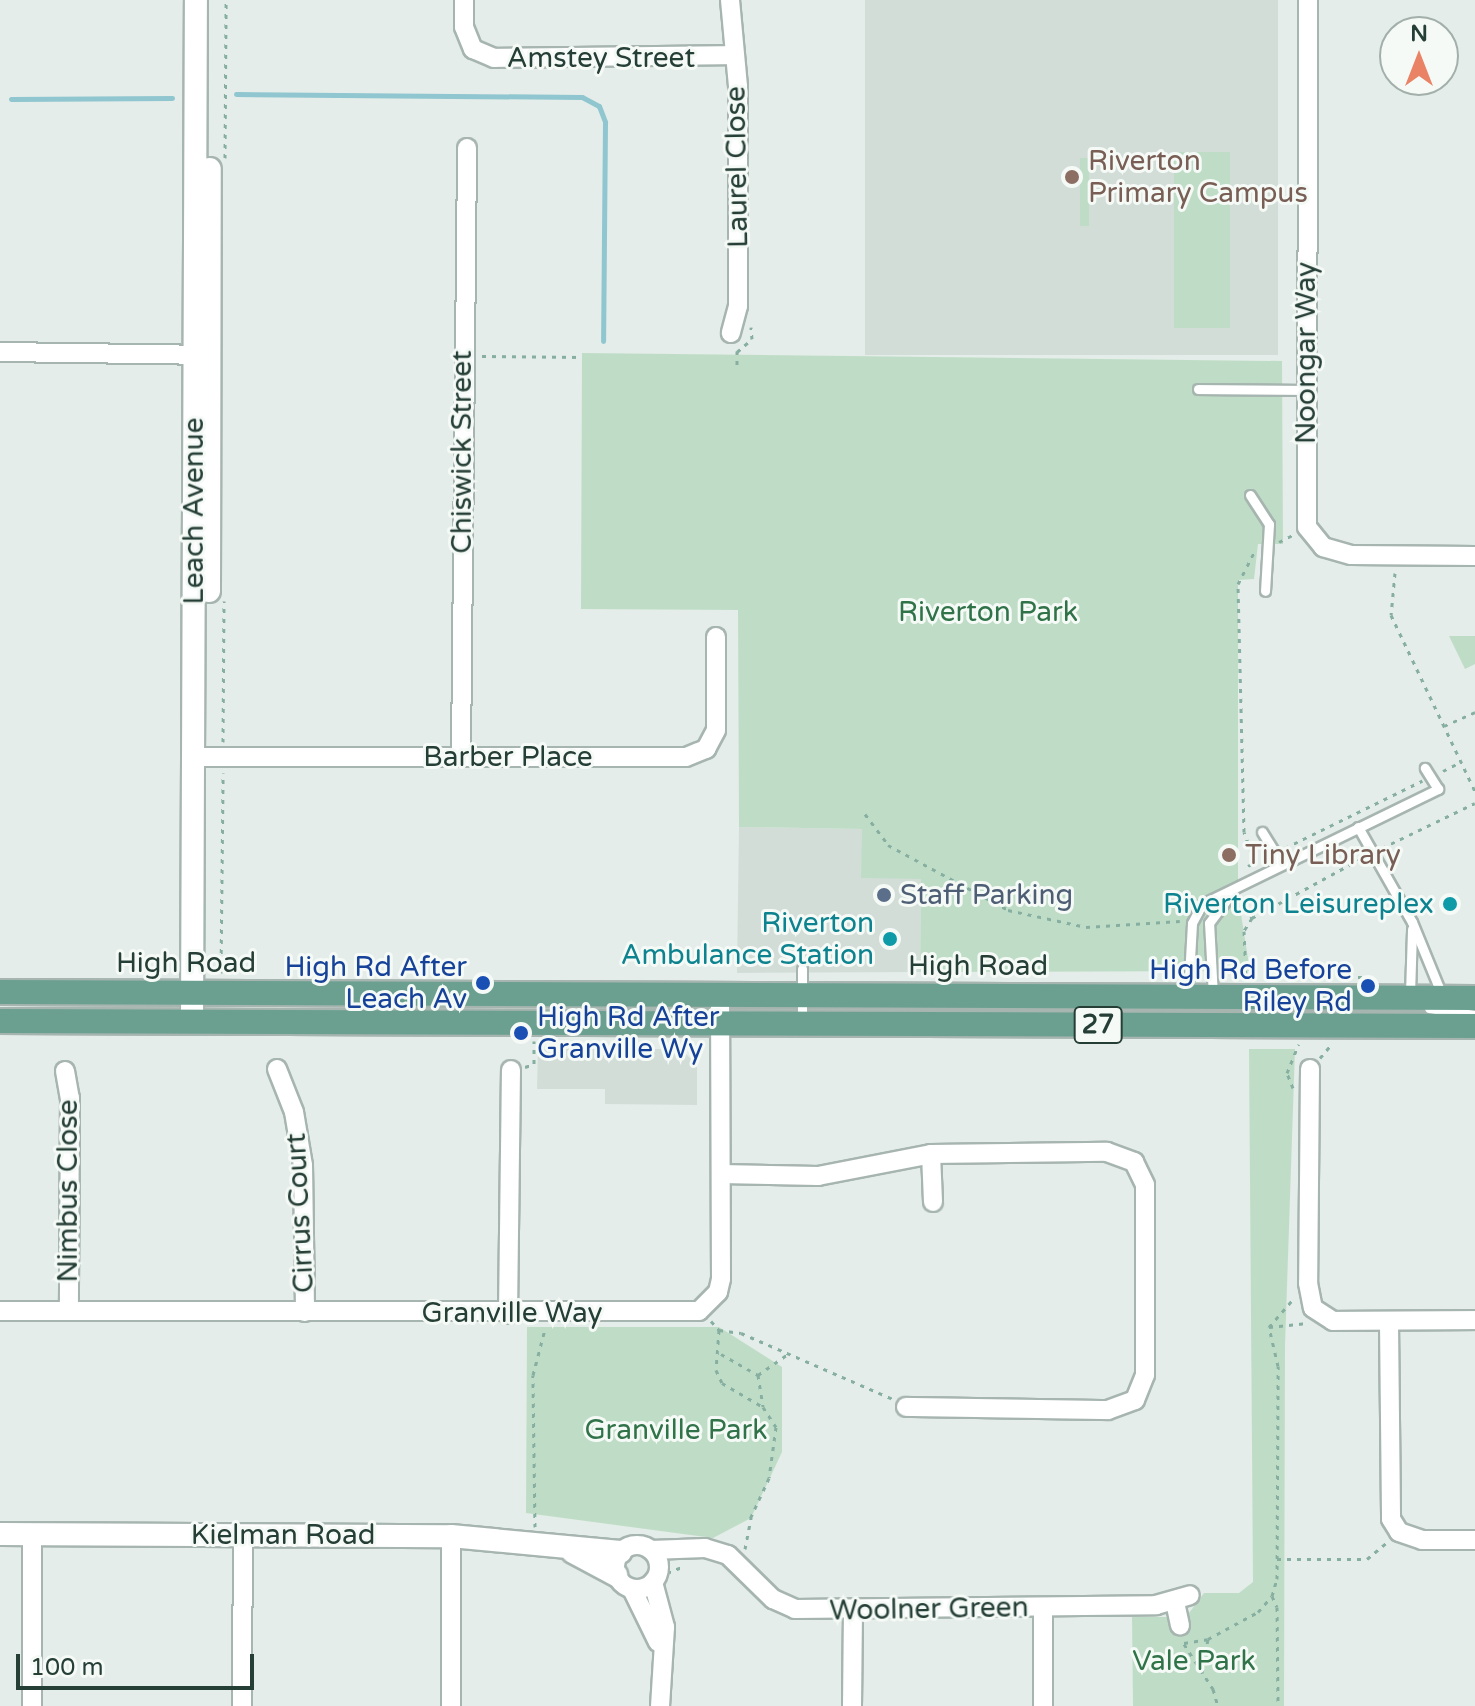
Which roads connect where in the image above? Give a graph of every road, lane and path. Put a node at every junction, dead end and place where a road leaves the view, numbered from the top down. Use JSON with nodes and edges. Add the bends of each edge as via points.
{"nodes":[{"id":1,"x":196,"y":0,"type":"edge"},
{"id":2,"x":210,"y":0,"type":"edge"},
{"id":3,"x":464,"y":0,"type":"edge"},
{"id":4,"x":730,"y":0,"type":"edge"},
{"id":5,"x":1308,"y":0,"type":"edge"},
{"id":6,"x":733,"y":55,"type":"junction"},
{"id":7,"x":467,"y":148,"type":"dead end"},
{"id":8,"x":731,"y":333,"type":"dead end"},
{"id":9,"x":0,"y":352,"type":"edge"},
{"id":10,"x":201,"y":354,"type":"junction"},
{"id":11,"x":463,"y":356,"type":"junction"},
{"id":12,"x":582,"y":357,"type":"dead end"},
{"id":13,"x":1198,"y":389,"type":"dead end"},
{"id":14,"x":1305,"y":390,"type":"junction"},
{"id":15,"x":1250,"y":495,"type":"dead end"},
{"id":16,"x":1293,"y":535,"type":"dead end"},
{"id":17,"x":1269,"y":545,"type":"junction"},
{"id":18,"x":1475,"y":556,"type":"edge"},
{"id":19,"x":1393,"y":565,"type":"dead end"},
{"id":20,"x":1265,"y":591,"type":"dead end"},
{"id":21,"x":716,"y":637,"type":"dead end"},
{"id":22,"x":1475,"y":712,"type":"edge"},
{"id":23,"x":1444,"y":726,"type":"junction"},
{"id":24,"x":461,"y":756,"type":"junction"},
{"id":25,"x":201,"y":757,"type":"junction"},
{"id":26,"x":1461,"y":762,"type":"junction"},
{"id":27,"x":1428,"y":772,"type":"junction"},
{"id":28,"x":1475,"y":791,"type":"edge"},
{"id":29,"x":865,"y":814,"type":"dead end"},
{"id":30,"x":1358,"y":827,"type":"junction"},
{"id":31,"x":1262,"y":832,"type":"dead end"},
{"id":32,"x":1274,"y":853,"type":"junction"},
{"id":33,"x":1255,"y":862,"type":"junction"},
{"id":34,"x":1281,"y":863,"type":"junction"},
{"id":35,"x":1235,"y":890,"type":"junction"},
{"id":36,"x":1412,"y":922,"type":"junction"},
{"id":37,"x":1192,"y":923,"type":"junction"},
{"id":38,"x":802,"y":969,"type":"dead end"},
{"id":39,"x":1246,"y":977,"type":"dead end"},
{"id":40,"x":0,"y":992,"type":"edge"},
{"id":41,"x":200,"y":993,"type":"junction"},
{"id":42,"x":720,"y":995,"type":"junction"},
{"id":43,"x":802,"y":995,"type":"junction"},
{"id":44,"x":1175,"y":997,"type":"junction"},
{"id":45,"x":1213,"y":997,"type":"junction"},
{"id":46,"x":1410,"y":997,"type":"junction"},
{"id":47,"x":1444,"y":997,"type":"junction"},
{"id":48,"x":1475,"y":998,"type":"edge"},
{"id":49,"x":1475,"y":1015,"type":"edge"},
{"id":50,"x":0,"y":1021,"type":"edge"},
{"id":51,"x":199,"y":1022,"type":"junction"},
{"id":52,"x":720,"y":1024,"type":"junction"},
{"id":53,"x":802,"y":1024,"type":"junction"},
{"id":54,"x":1173,"y":1025,"type":"junction"},
{"id":55,"x":1475,"y":1026,"type":"edge"},
{"id":56,"x":534,"y":1041,"type":"dead end"},
{"id":57,"x":1299,"y":1044,"type":"dead end"},
{"id":58,"x":277,"y":1069,"type":"dead end"},
{"id":59,"x":1310,"y":1069,"type":"dead end"},
{"id":60,"x":511,"y":1070,"type":"joint"},
{"id":61,"x":65,"y":1071,"type":"dead end"},
{"id":62,"x":1295,"y":1100,"type":"dead end"},
{"id":63,"x":931,"y":1154,"type":"junction"},
{"id":64,"x":721,"y":1174,"type":"junction"},
{"id":65,"x":933,"y":1202,"type":"dead end"},
{"id":66,"x":1297,"y":1288,"type":"dead end"},
{"id":67,"x":709,"y":1305,"type":"junction"},
{"id":68,"x":0,"y":1311,"type":"edge"},
{"id":69,"x":69,"y":1311,"type":"junction"},
{"id":70,"x":305,"y":1312,"type":"junction"},
{"id":71,"x":508,"y":1314,"type":"junction"},
{"id":72,"x":1321,"y":1317,"type":"junction"},
{"id":73,"x":1475,"y":1320,"type":"edge"},
{"id":74,"x":1389,"y":1323,"type":"junction"},
{"id":75,"x":546,"y":1326,"type":"dead end"},
{"id":76,"x":1269,"y":1327,"type":"junction"},
{"id":77,"x":719,"y":1330,"type":"junction"},
{"id":78,"x":789,"y":1353,"type":"junction"},
{"id":79,"x":721,"y":1354,"type":"junction"},
{"id":80,"x":758,"y":1375,"type":"junction"},
{"id":81,"x":763,"y":1407,"type":"junction"},
{"id":82,"x":906,"y":1407,"type":"joint"},
{"id":83,"x":1399,"y":1532,"type":"junction"},
{"id":84,"x":0,"y":1534,"type":"edge"},
{"id":85,"x":32,"y":1534,"type":"junction"},
{"id":86,"x":243,"y":1534,"type":"junction"},
{"id":87,"x":451,"y":1536,"type":"junction"},
{"id":88,"x":531,"y":1540,"type":"junction"},
{"id":89,"x":1475,"y":1540,"type":"edge"},
{"id":90,"x":565,"y":1548,"type":"junction"},
{"id":91,"x":705,"y":1548,"type":"junction"},
{"id":92,"x":651,"y":1550,"type":"junction"},
{"id":93,"x":620,"y":1552,"type":"junction"},
{"id":94,"x":1277,"y":1559,"type":"junction"},
{"id":95,"x":736,"y":1560,"type":"junction"},
{"id":96,"x":656,"y":1575,"type":"junction"},
{"id":97,"x":624,"y":1582,"type":"junction"},
{"id":98,"x":1272,"y":1596,"type":"junction"},
{"id":99,"x":1043,"y":1608,"type":"junction"},
{"id":100,"x":853,"y":1611,"type":"junction"},
{"id":101,"x":1182,"y":1634,"type":"junction"},
{"id":102,"x":1208,"y":1639,"type":"junction"},
{"id":103,"x":660,"y":1648,"type":"junction"},
{"id":104,"x":1202,"y":1673,"type":"junction"},
{"id":105,"x":32,"y":1706,"type":"edge"},
{"id":106,"x":242,"y":1706,"type":"edge"},
{"id":107,"x":451,"y":1706,"type":"edge"},
{"id":108,"x":660,"y":1706,"type":"edge"},
{"id":109,"x":852,"y":1706,"type":"edge"},
{"id":110,"x":1043,"y":1706,"type":"edge"},
{"id":111,"x":1218,"y":1706,"type":"edge"},
{"id":112,"x":1278,"y":1706,"type":"edge"}],
"edges":[{"from":1,"to":10,"type":"street","name":"Leach Avenue"},
{"from":2,"to":10,"type":"street","name":"Leach Avenue"},
{"from":3,"to":6,"type":"street","name":"Amstey Street","via":[[464,27],[473,49],[494,58]]},
{"from":4,"to":6,"type":"street","name":"Laurel Close"},
{"from":5,"to":14,"type":"street","name":"Noongar Way"},
{"from":6,"to":8,"type":"street","name":"Laurel Close","via":[[738,87],[738,306]]},
{"from":7,"to":11,"type":"street","name":"Chiswick Street"},
{"from":9,"to":10,"type":"street"},
{"from":10,"to":25,"type":"street","name":"Leach Avenue"},
{"from":11,"to":12,"type":"path"},
{"from":11,"to":24,"type":"street","name":"Chiswick Street"},
{"from":13,"to":14,"type":"lane"},
{"from":14,"to":18,"type":"street","name":"Noongar Way","via":[[1305,510],[1314,538],[1323,547],[1351,555]]},
{"from":15,"to":17,"type":"lane","via":[[1269,524]]},
{"from":16,"to":17,"type":"path"},
{"from":17,"to":20,"type":"lane"},
{"from":17,"to":33,"type":"path","via":[[1246,561],[1238,584],[1244,832]]},
{"from":19,"to":23,"type":"path","via":[[1391,615]]},
{"from":21,"to":24,"type":"street","name":"Barber Place","via":[[716,730],[706,749],[686,757]]},
{"from":22,"to":23,"type":"path"},
{"from":23,"to":26,"type":"path"},
{"from":24,"to":25,"type":"street","name":"Barber Place"},
{"from":25,"to":41,"type":"street","name":"Leach Avenue"},
{"from":26,"to":27,"type":"path"},
{"from":26,"to":28,"type":"path"},
{"from":27,"to":30,"type":"lane","via":[[1438,789]]},
{"from":27,"to":32,"type":"path"},
{"from":29,"to":37,"type":"path","via":[[888,845],[1008,910],[1086,927]]},
{"from":30,"to":34,"type":"lane"},
{"from":30,"to":36,"type":"lane"},
{"from":31,"to":32,"type":"lane"},
{"from":32,"to":33,"type":"path"},
{"from":32,"to":34,"type":"lane"},
{"from":33,"to":35,"type":"path","via":[[1232,875]]},
{"from":34,"to":35,"type":"lane"},
{"from":35,"to":37,"type":"lane","via":[[1202,904]]},
{"from":35,"to":39,"type":"path","via":[[1252,918],[1244,931]]},
{"from":35,"to":45,"type":"lane","via":[[1209,923]]},
{"from":36,"to":46,"type":"lane"},
{"from":36,"to":47,"type":"lane"},
{"from":37,"to":44,"type":"lane","via":[[1189,977]]},
{"from":38,"to":43,"type":"lane"},
{"from":40,"to":41,"type":"main road","name":"High Road","number":"27"},
{"from":41,"to":42,"type":"main road","name":"High Road","number":"27"},
{"from":41,"to":51,"type":"street","name":"Leach Avenue"},
{"from":42,"to":43,"type":"main road","name":"High Road","number":"27"},
{"from":42,"to":52,"type":"street"},
{"from":43,"to":44,"type":"main road","name":"High Road","number":"27"},
{"from":43,"to":53,"type":"lane"},
{"from":44,"to":45,"type":"main road","name":"High Road","number":"27"},
{"from":45,"to":46,"type":"main road","name":"High Road","number":"27"},
{"from":45,"to":54,"type":"lane"},
{"from":46,"to":47,"type":"main road","name":"High Road","number":"27"},
{"from":46,"to":49,"type":"lane","via":[[1415,1005]]},
{"from":47,"to":48,"type":"main road","name":"High Road","number":"27"},
{"from":50,"to":51,"type":"main road","name":"High Road","number":"27"},
{"from":51,"to":52,"type":"main road","name":"High Road","number":"27"},
{"from":52,"to":53,"type":"main road","name":"High Road","number":"27"},
{"from":52,"to":64,"type":"street"},
{"from":53,"to":54,"type":"main road","name":"High Road","number":"27"},
{"from":54,"to":55,"type":"main road","name":"High Road","number":"27"},
{"from":56,"to":60,"type":"path","via":[[534,1064]]},
{"from":57,"to":62,"type":"path","via":[[1287,1073]]},
{"from":58,"to":70,"type":"street","name":"Cirrus Court","via":[[294,1112],[303,1165]]},
{"from":59,"to":72,"type":"street","via":[[1308,1298]]},
{"from":60,"to":71,"type":"street"},
{"from":61,"to":69,"type":"street","name":"Nimbus Close","via":[[70,1098]]},
{"from":63,"to":64,"type":"street","via":[[818,1176]]},
{"from":63,"to":65,"type":"street"},
{"from":63,"to":82,"type":"street","via":[[1107,1152],[1134,1162],[1145,1185],[1145,1375],[1135,1400],[1108,1410]]},
{"from":64,"to":67,"type":"street","via":[[721,1279]]},
{"from":66,"to":76,"type":"path"},
{"from":67,"to":71,"type":"street","name":"Granville Way","via":[[689,1314]]},
{"from":67,"to":77,"type":"path","via":[[709,1319]]},
{"from":68,"to":69,"type":"street","name":"Granville Way"},
{"from":69,"to":70,"type":"street","name":"Granville Way"},
{"from":70,"to":71,"type":"street","name":"Granville Way"},
{"from":72,"to":74,"type":"street"},
{"from":72,"to":76,"type":"path"},
{"from":73,"to":74,"type":"street"},
{"from":74,"to":83,"type":"street","via":[[1390,1510]]},
{"from":75,"to":88,"type":"path","via":[[533,1375],[533,1481],[538,1498]]},
{"from":76,"to":94,"type":"path","via":[[1278,1366]]},
{"from":77,"to":78,"type":"path","via":[[741,1333]]},
{"from":77,"to":79,"type":"path"},
{"from":78,"to":80,"type":"path"},
{"from":78,"to":82,"type":"path"},
{"from":79,"to":80,"type":"path"},
{"from":79,"to":81,"type":"path","via":[[716,1370],[722,1383]]},
{"from":80,"to":81,"type":"path"},
{"from":81,"to":95,"type":"path","via":[[776,1427],[775,1449],[769,1478],[750,1519],[750,1536]]},
{"from":83,"to":89,"type":"street","via":[[1422,1540]]},
{"from":83,"to":94,"type":"path","via":[[1367,1559]]},
{"from":84,"to":85,"type":"street","name":"Kielman Road"},
{"from":85,"to":86,"type":"street","name":"Kielman Road"},
{"from":85,"to":105,"type":"street"},
{"from":86,"to":87,"type":"street","name":"Kielman Road"},
{"from":86,"to":106,"type":"street"},
{"from":87,"to":88,"type":"street","name":"Kielman Road"},
{"from":87,"to":107,"type":"street"},
{"from":88,"to":90,"type":"street","name":"Kielman Road"},
{"from":90,"to":93,"type":"street","name":"Kielman Road"},
{"from":90,"to":97,"type":"street","name":"Kielman Road"},
{"from":91,"to":92,"type":"street","name":"Kielman Road"},
{"from":91,"to":95,"type":"street","name":"Woolner Green"},
{"from":91,"to":96,"type":"street"},
{"from":92,"to":93,"type":"street","name":"Kielman Road","via":[[638,1545]]},
{"from":92,"to":96,"type":"street"},
{"from":93,"to":97,"type":"street"},
{"from":94,"to":98,"type":"path"},
{"from":95,"to":100,"type":"street","name":"Woolner Green","via":[[783,1604]]},
{"from":96,"to":97,"type":"street"},
{"from":96,"to":103,"type":"street","via":[[665,1627]]},
{"from":97,"to":103,"type":"street"},
{"from":98,"to":102,"type":"path","via":[[1258,1612]]},
{"from":98,"to":112,"type":"path","via":[[1277,1607]]},
{"from":99,"to":100,"type":"street","name":"Woolner Green"},
{"from":99,"to":101,"type":"street","name":"Woolner Green","via":[[1182,1598]]},
{"from":99,"to":110,"type":"street"},
{"from":100,"to":109,"type":"street"},
{"from":101,"to":102,"type":"path"},
{"from":101,"to":104,"type":"path"},
{"from":102,"to":104,"type":"path"},
{"from":103,"to":108,"type":"street"},
{"from":104,"to":111,"type":"path"}]}
